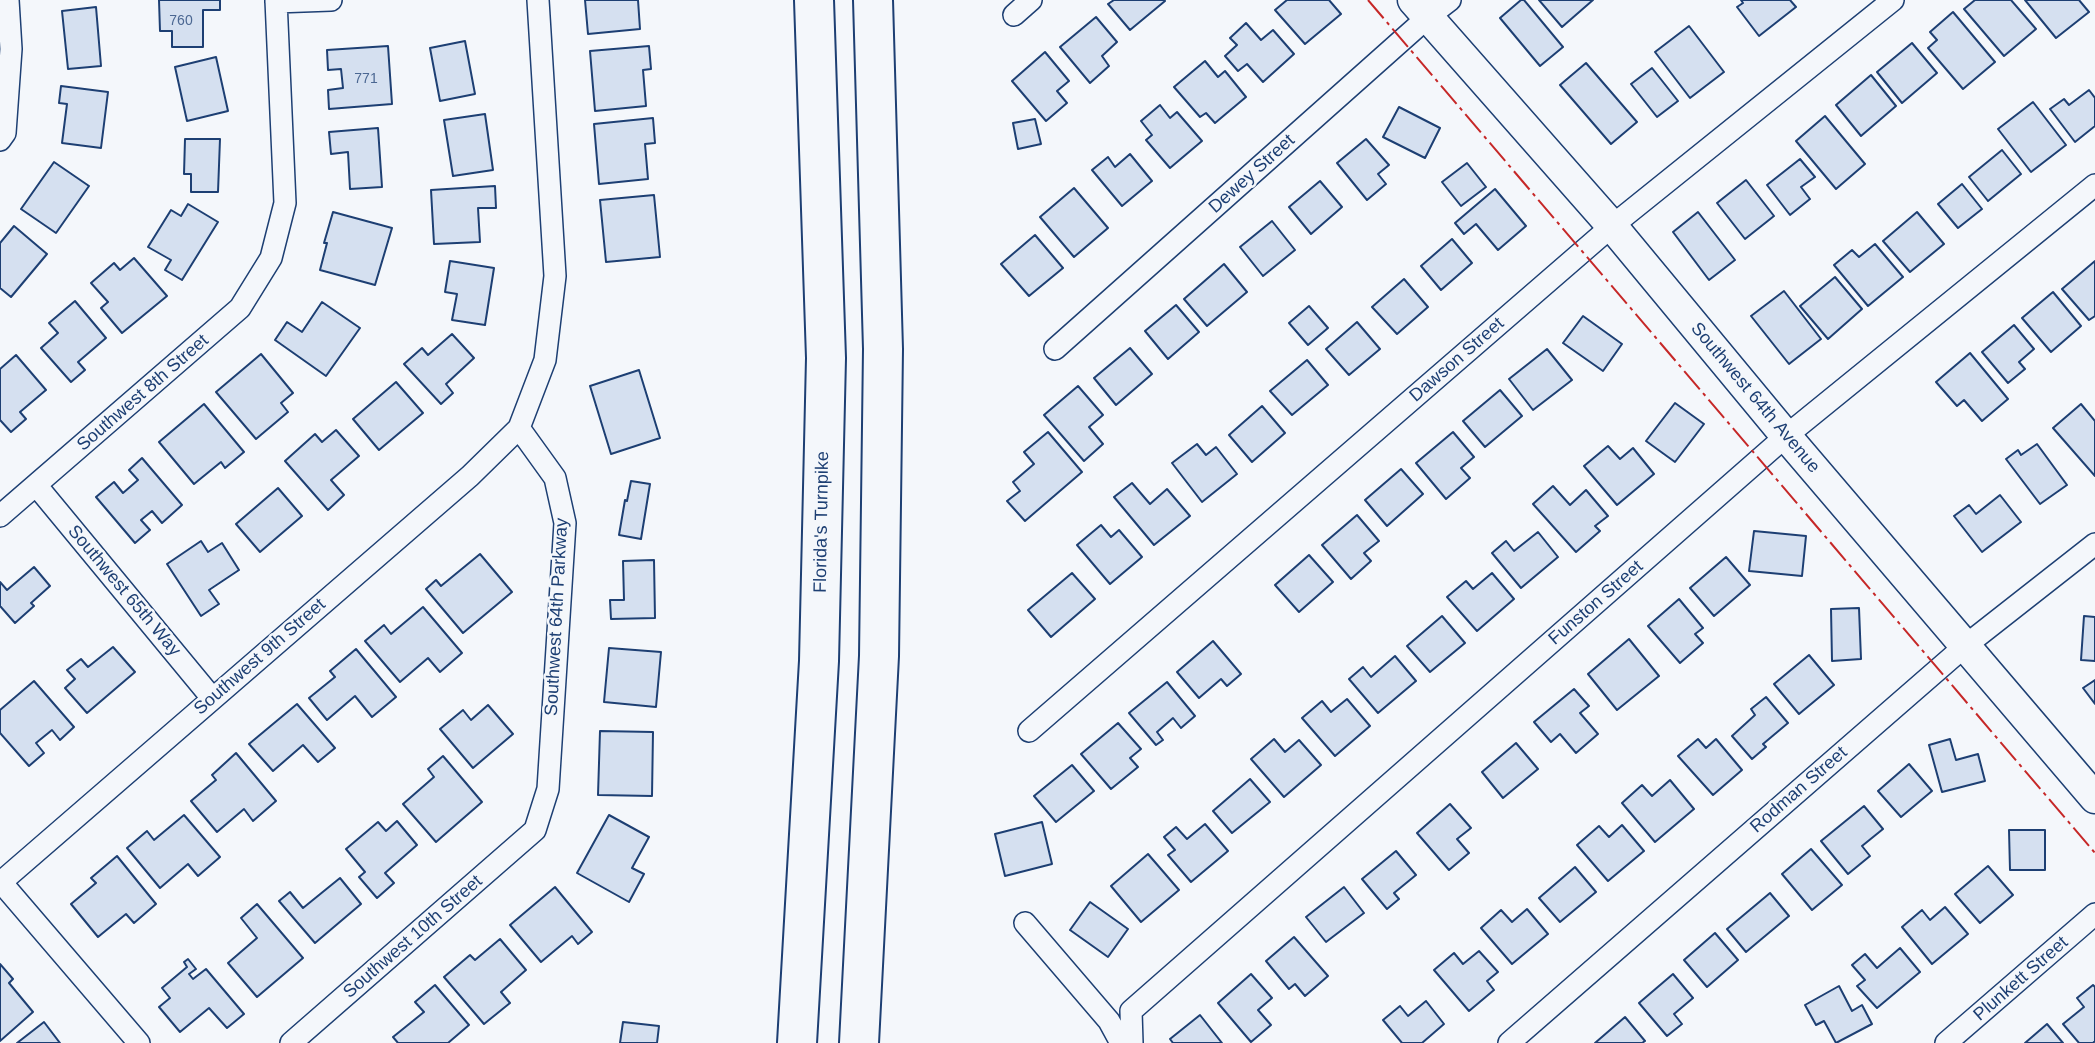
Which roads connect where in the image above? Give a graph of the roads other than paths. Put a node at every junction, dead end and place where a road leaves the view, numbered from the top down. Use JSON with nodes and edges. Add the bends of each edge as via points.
{"nodes":[{"id":1,"x":8,"y":0,"type":"edge"},
{"id":2,"x":331,"y":0,"type":"edge"},
{"id":3,"x":538,"y":0,"type":"edge"},
{"id":4,"x":814,"y":0,"type":"edge"},
{"id":5,"x":873,"y":0,"type":"edge"},
{"id":6,"x":1031,"y":0,"type":"edge"},
{"id":7,"x":1893,"y":0,"type":"edge"},
{"id":8,"x":276,"y":1,"type":"edge"},
{"id":9,"x":1430,"y":6,"type":"edge"},
{"id":10,"x":1014,"y":15,"type":"dead end"},
{"id":11,"x":0,"y":140,"type":"edge"},
{"id":12,"x":2095,"y":185,"type":"edge"},
{"id":13,"x":1612,"y":226,"type":"junction"},
{"id":14,"x":1055,"y":349,"type":"dead end"},
{"id":15,"x":519,"y":428,"type":"junction"},
{"id":16,"x":1786,"y":436,"type":"junction"},
{"id":17,"x":36,"y":485,"type":"junction"},
{"id":18,"x":0,"y":516,"type":"edge"},
{"id":19,"x":2095,"y":544,"type":"edge"},
{"id":20,"x":1965,"y":646,"type":"junction"},
{"id":21,"x":212,"y":698,"type":"junction"},
{"id":22,"x":1030,"y":731,"type":"dead end"},
{"id":23,"x":2095,"y":798,"type":"edge"},
{"id":24,"x":535,"y":830,"type":"joint"},
{"id":25,"x":1,"y":883,"type":"edge"},
{"id":26,"x":2095,"y":914,"type":"edge"},
{"id":27,"x":1025,"y":923,"type":"dead end"},
{"id":28,"x":139,"y":1043,"type":"edge"},
{"id":29,"x":291,"y":1043,"type":"edge"},
{"id":30,"x":797,"y":1043,"type":"edge"},
{"id":31,"x":859,"y":1043,"type":"edge"},
{"id":32,"x":1121,"y":1043,"type":"edge"},
{"id":33,"x":1132,"y":1043,"type":"edge"},
{"id":34,"x":1509,"y":1043,"type":"edge"},
{"id":35,"x":1946,"y":1043,"type":"edge"}],
"edges":[{"from":1,"to":11,"type":"street","via":[[11,49],[5,133]]},
{"from":2,"to":8,"type":"street"},
{"from":3,"to":15,"type":"street","via":[[555,275],[545,360]]},
{"from":4,"to":30,"type":"highway","name":"Florida's Turnpike","via":[[826,358],[819,661]]},
{"from":5,"to":31,"type":"highway","via":[[883,349],[879,656]]},
{"from":6,"to":10,"type":"street"},
{"from":7,"to":13,"type":"street","name":"Dawson Street"},
{"from":8,"to":17,"type":"street","name":"Southwest 8th Street","via":[[285,203],[271,258],[240,308]]},
{"from":9,"to":13,"type":"street","name":"Southwest 64th Avenue"},
{"from":9,"to":14,"type":"street","name":"Dewey Street"},
{"from":12,"to":16,"type":"street","name":"Funston Street"},
{"from":13,"to":16,"type":"street","name":"Southwest 64th Avenue"},
{"from":13,"to":22,"type":"street","name":"Dawson Street"},
{"from":15,"to":21,"type":"street","name":"Southwest 9th Street","via":[[470,476]]},
{"from":15,"to":24,"type":"street","name":"Southwest 64th Parkway","via":[[555,478],[565,523],[548,789]]},
{"from":16,"to":20,"type":"street","name":"Southwest 64th Avenue"},
{"from":16,"to":33,"type":"street","name":"Funston Street","via":[[1131,1012]]},
{"from":17,"to":18,"type":"street","name":"Southwest 8th Street"},
{"from":17,"to":21,"type":"street","name":"Southwest 65th Way"},
{"from":19,"to":20,"type":"street","name":"Rodman Street"},
{"from":20,"to":23,"type":"street","name":"Southwest 64th Avenue"},
{"from":20,"to":34,"type":"street","name":"Rodman Street"},
{"from":21,"to":25,"type":"street","name":"Southwest 9th Street"},
{"from":24,"to":29,"type":"street","name":"Southwest 10th Street"},
{"from":25,"to":28,"type":"street"},
{"from":26,"to":35,"type":"street","name":"Plunkett Street"},
{"from":27,"to":32,"type":"street","via":[[1109,1021]]}]}
